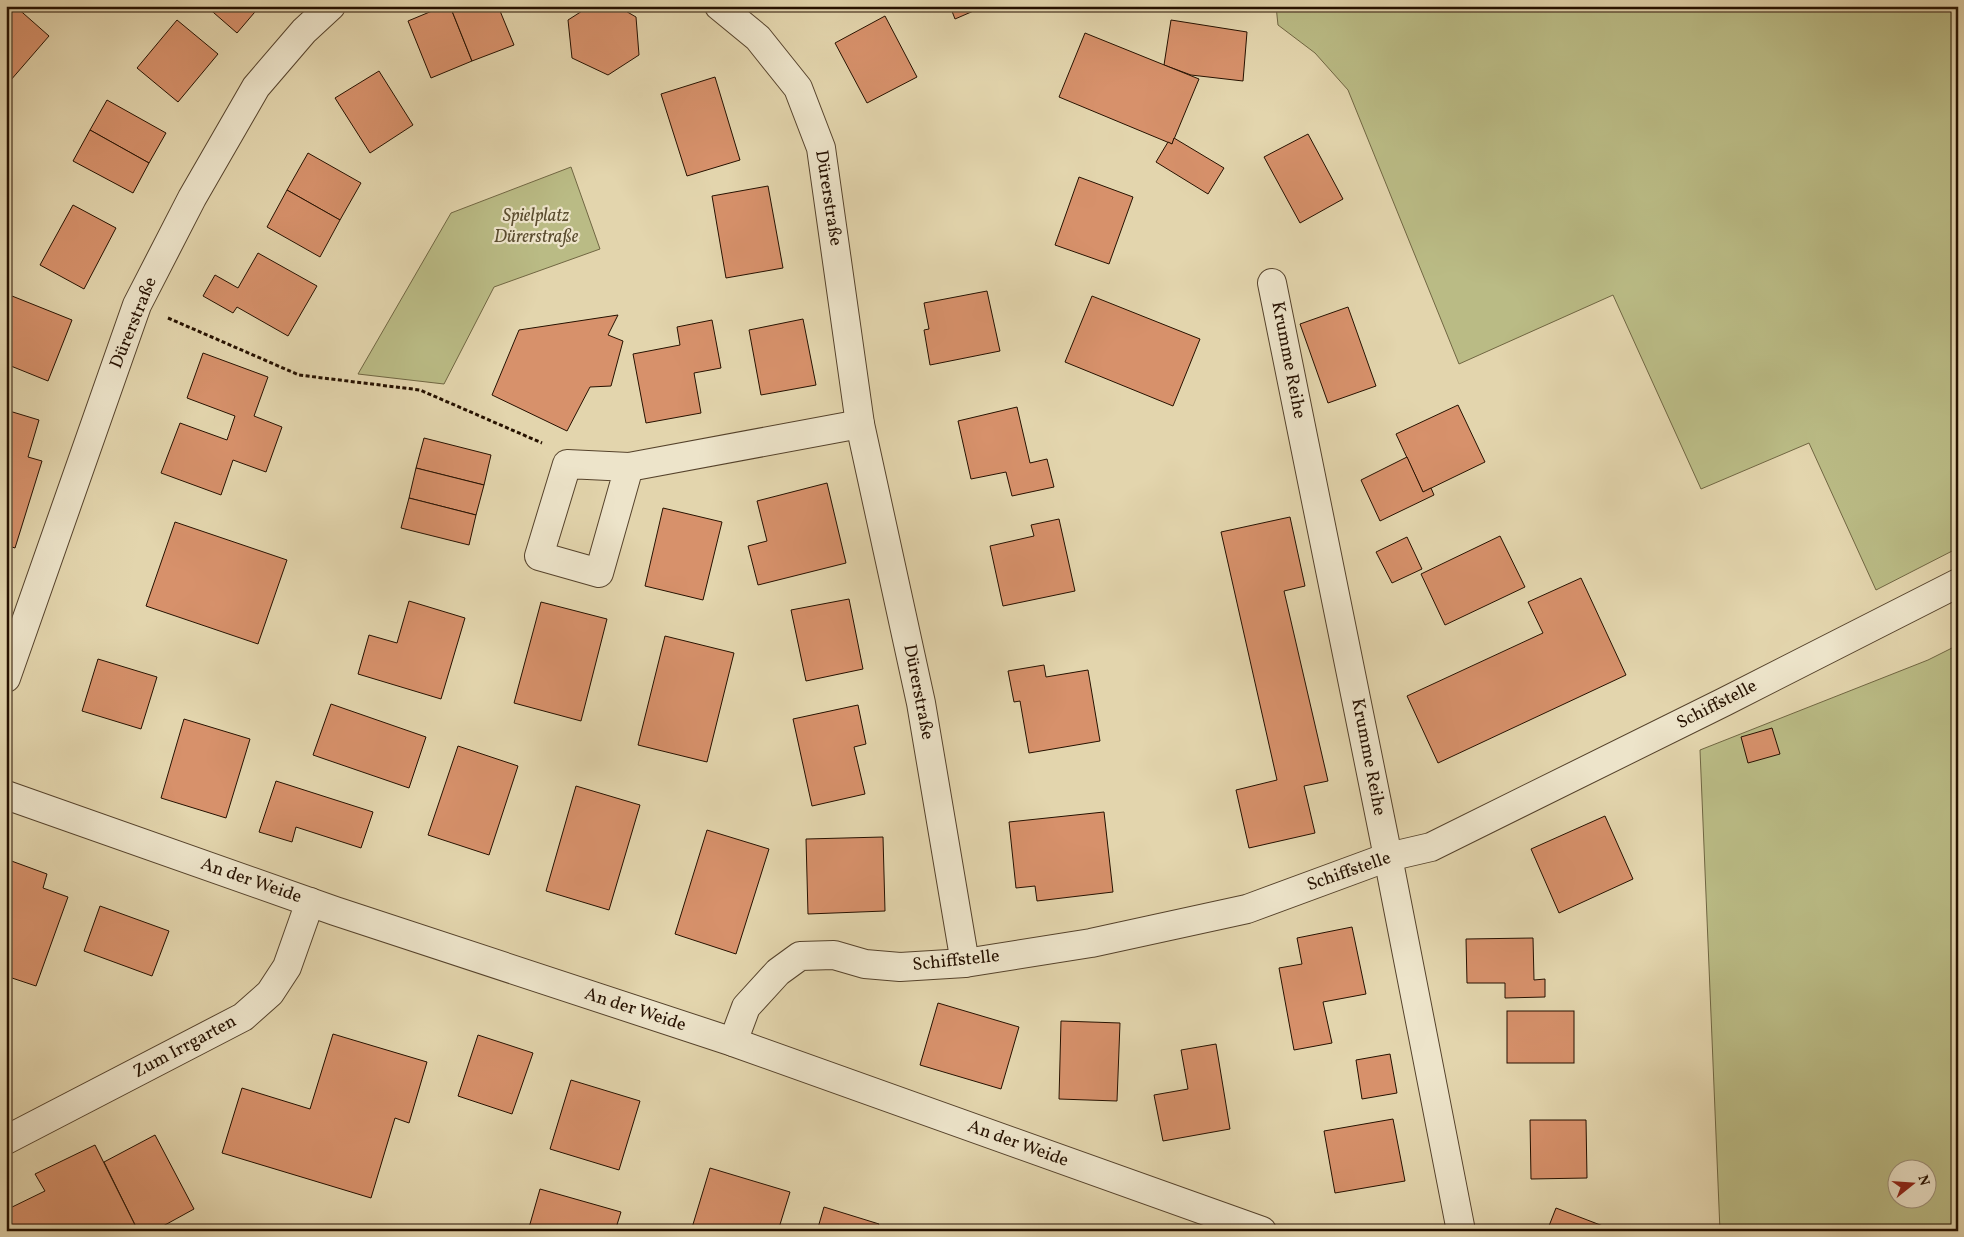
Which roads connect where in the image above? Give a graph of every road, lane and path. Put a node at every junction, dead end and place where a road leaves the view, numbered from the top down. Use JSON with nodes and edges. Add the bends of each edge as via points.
{"nodes":[{"id":1,"x":332,"y":6,"type":"edge"},
{"id":2,"x":719,"y":6,"type":"edge"},
{"id":3,"x":1272,"y":283,"type":"dead end"},
{"id":4,"x":137,"y":305,"type":"junction"},
{"id":5,"x":860,"y":424,"type":"junction"},
{"id":6,"x":567,"y":464,"type":"junction"},
{"id":7,"x":629,"y":467,"type":"junction"},
{"id":8,"x":1958,"y":583,"type":"edge"},
{"id":9,"x":6,"y":678,"type":"edge"},
{"id":10,"x":6,"y":795,"type":"edge"},
{"id":11,"x":1388,"y":857,"type":"junction"},
{"id":12,"x":310,"y":902,"type":"junction"},
{"id":13,"x":965,"y":963,"type":"junction"},
{"id":14,"x":733,"y":1042,"type":"junction"},
{"id":15,"x":6,"y":1140,"type":"edge"},
{"id":16,"x":1262,"y":1231,"type":"edge"},
{"id":17,"x":1461,"y":1231,"type":"edge"}],
"edges":[{"from":1,"to":4,"type":"street","name":"Dürerstraße","via":[[304,31],[256,87],[192,198]]},
{"from":2,"to":5,"type":"street","name":"Dürerstraße","via":[[758,38],[798,88],[822,148]]},
{"from":3,"to":11,"type":"street","name":"Krumme Reihe"},
{"from":4,"to":6,"type":"path","via":[[298,375],[420,390],[540,441]]},
{"from":4,"to":9,"type":"street","name":"Dürerstraße"},
{"from":5,"to":7,"type":"street"},
{"from":5,"to":13,"type":"street","name":"Dürerstraße","via":[[921,703]]},
{"from":6,"to":7,"type":"street"},
{"from":6,"to":7,"type":"street","via":[[538,556],[599,573]]},
{"from":8,"to":11,"type":"street","name":"Schiffstelle","via":[[1431,848]]},
{"from":10,"to":12,"type":"street","name":"An der Weide"},
{"from":11,"to":13,"type":"street","name":"Schiffstelle","via":[[1247,909],[1091,943]]},
{"from":11,"to":17,"type":"street","name":"Krumme Reihe"},
{"from":12,"to":14,"type":"street","name":"An der Weide"},
{"from":12,"to":15,"type":"street","name":"Zum Irrgarten","via":[[287,968],[270,994],[243,1017]]},
{"from":13,"to":14,"type":"street","name":"Schiffstelle","via":[[900,966],[865,964],[834,955],[800,956],[778,972],[746,1007]]},
{"from":14,"to":16,"type":"street","name":"An der Weide"}]}
